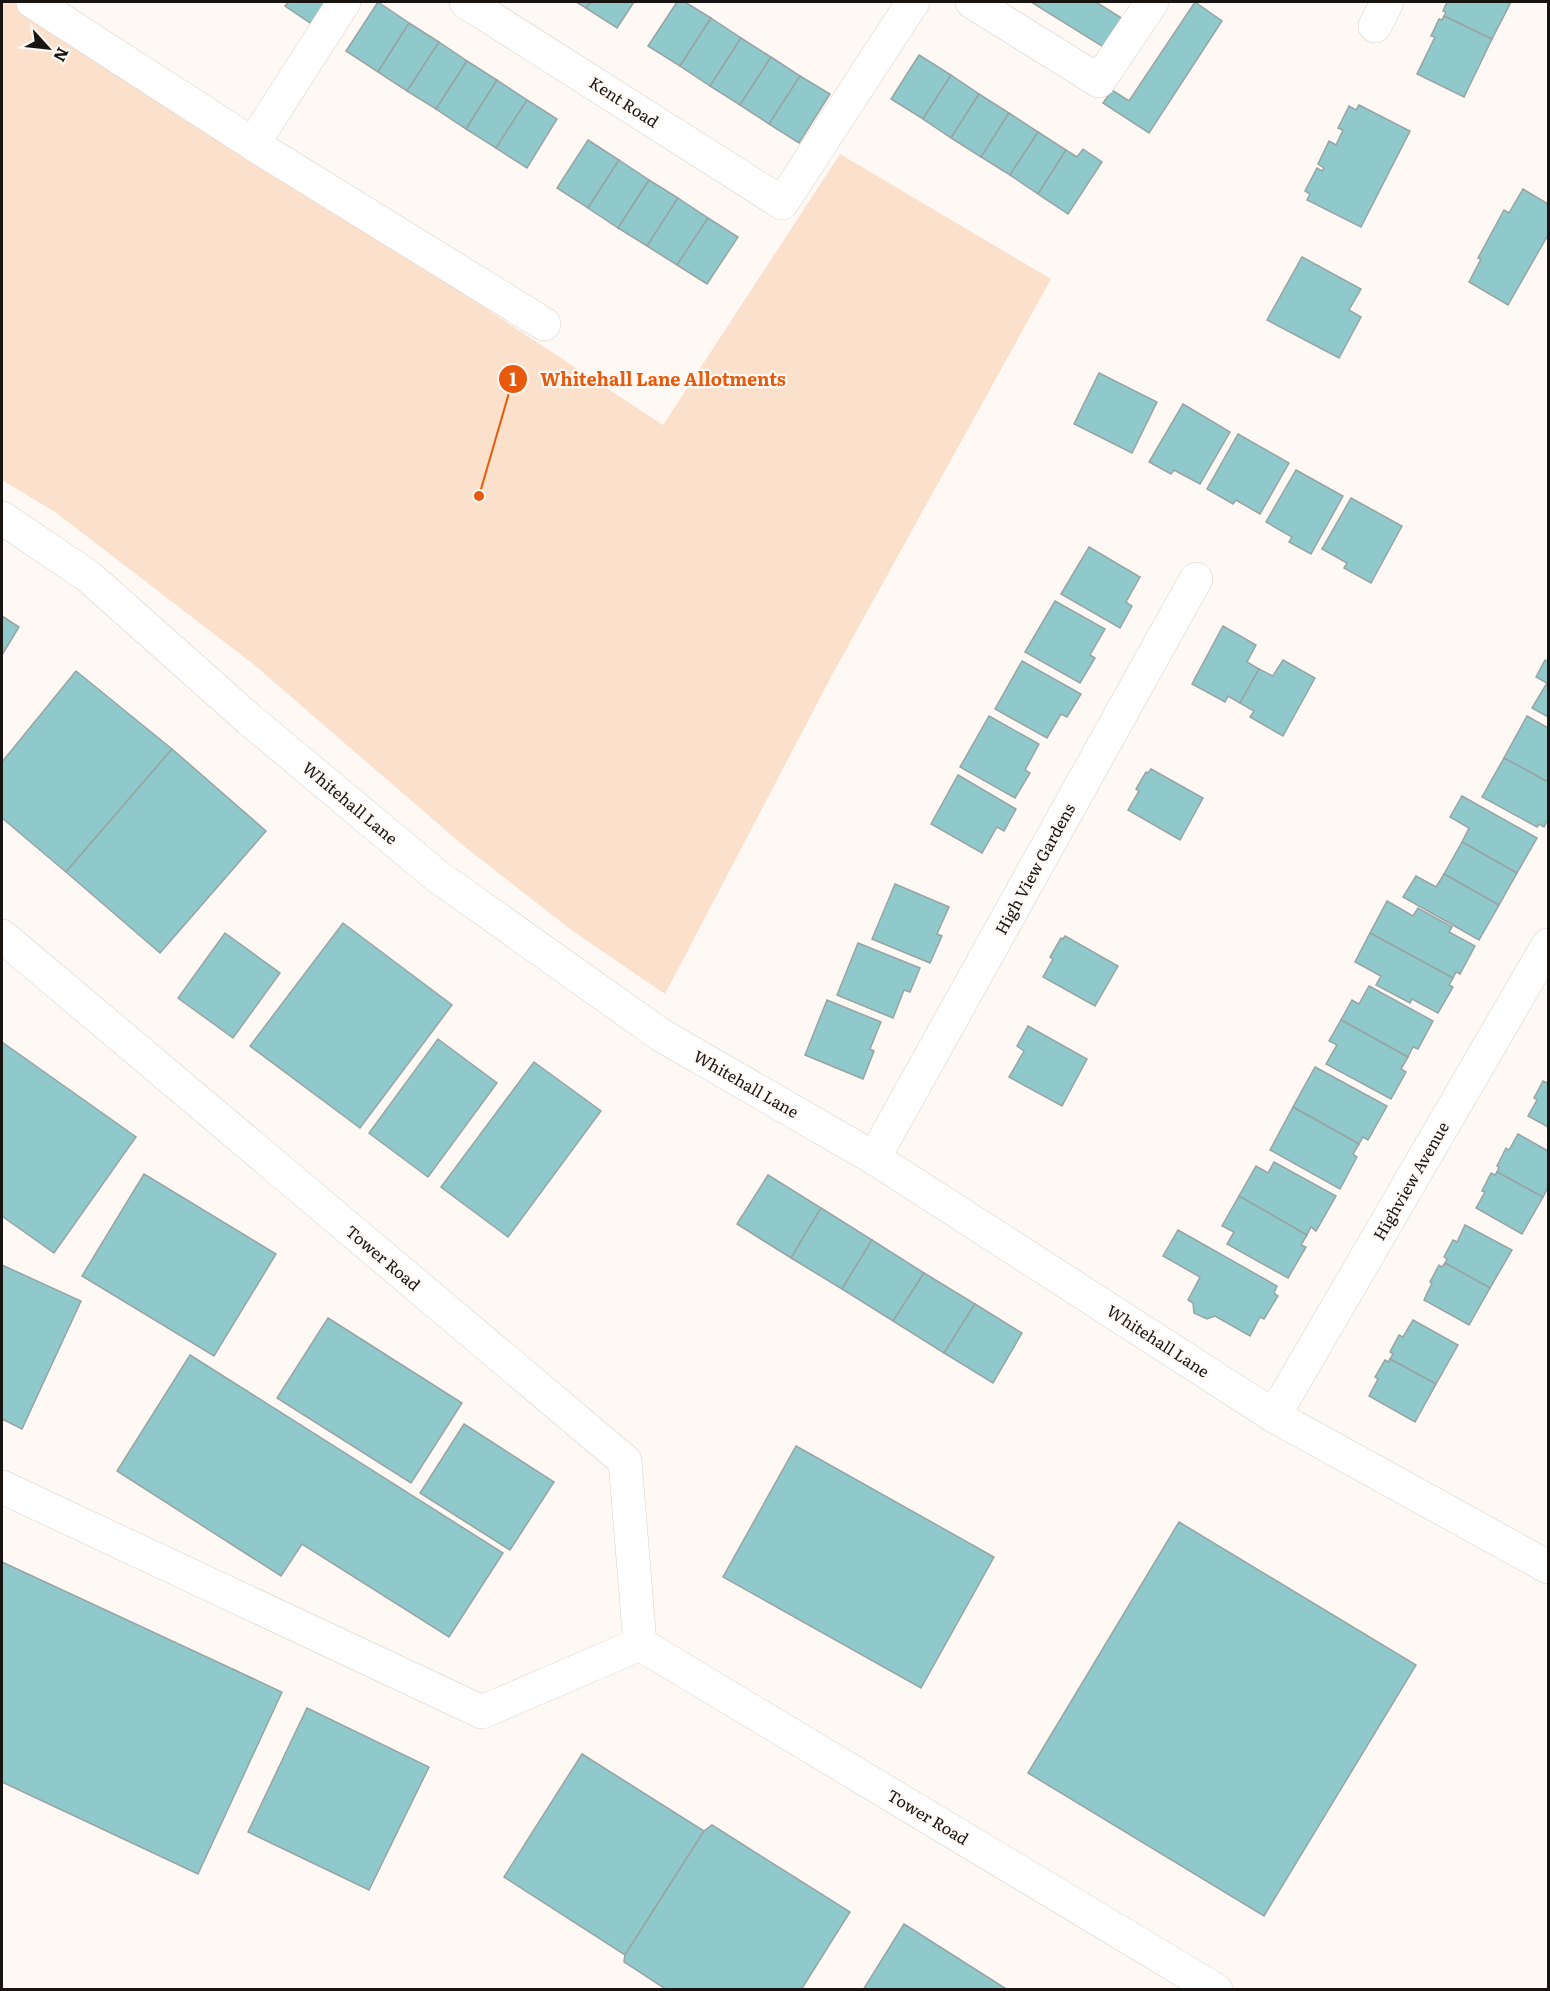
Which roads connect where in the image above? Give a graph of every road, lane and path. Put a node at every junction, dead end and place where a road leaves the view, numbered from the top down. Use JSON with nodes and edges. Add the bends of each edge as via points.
{"nodes":[{"id":1,"x":33,"y":2,"type":"edge"},
{"id":2,"x":344,"y":2,"type":"edge"},
{"id":3,"x":466,"y":2,"type":"edge"},
{"id":4,"x":913,"y":2,"type":"edge"},
{"id":5,"x":972,"y":2,"type":"edge"},
{"id":6,"x":1152,"y":2,"type":"edge"},
{"id":7,"x":253,"y":144,"type":"junction"},
{"id":8,"x":544,"y":324,"type":"dead end"},
{"id":9,"x":2,"y":518,"type":"edge"},
{"id":10,"x":1196,"y":579,"type":"dead end"},
{"id":11,"x":2,"y":936,"type":"edge"},
{"id":12,"x":1547,"y":949,"type":"edge"},
{"id":13,"x":874,"y":1158,"type":"junction"},
{"id":14,"x":1274,"y":1416,"type":"junction"},
{"id":15,"x":2,"y":1486,"type":"edge"},
{"id":16,"x":1548,"y":1567,"type":"edge"},
{"id":17,"x":640,"y":1644,"type":"junction"},
{"id":18,"x":1216,"y":1989,"type":"edge"}],
"edges":[{"from":1,"to":7,"type":"street"},
{"from":2,"to":7,"type":"street"},
{"from":3,"to":4,"type":"street","name":"Kent Road","via":[[782,203]]},
{"from":5,"to":6,"type":"street","via":[[1099,81]]},
{"from":7,"to":8,"type":"street"},
{"from":9,"to":13,"type":"street","name":"Whitehall Lane","via":[[88,576],[250,720],[437,876],[661,1035]]},
{"from":10,"to":13,"type":"street","name":"High View Gardens"},
{"from":11,"to":17,"type":"street","name":"Tower Road","via":[[625,1461]]},
{"from":12,"to":14,"type":"street","name":"Highview Avenue"},
{"from":13,"to":14,"type":"street","name":"Whitehall Lane"},
{"from":14,"to":16,"type":"street","name":"Whitehall Lane"},
{"from":15,"to":17,"type":"street","via":[[482,1712]]},
{"from":17,"to":18,"type":"street","name":"Tower Road"}]}
